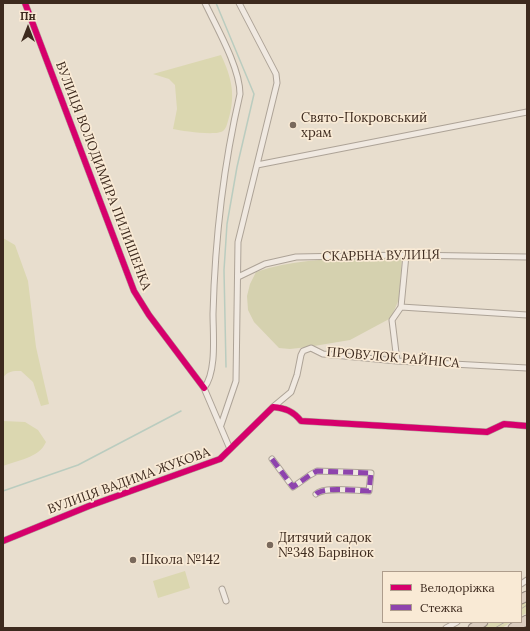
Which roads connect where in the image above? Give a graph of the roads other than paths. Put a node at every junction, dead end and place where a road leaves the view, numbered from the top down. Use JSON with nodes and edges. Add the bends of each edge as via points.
{"nodes":[{"id":1,"x":25,"y":3,"type":"edge"},
{"id":2,"x":206,"y":3,"type":"edge"},
{"id":3,"x":239,"y":3,"type":"edge"},
{"id":4,"x":527,"y":112,"type":"edge"},
{"id":5,"x":257,"y":165,"type":"junction"},
{"id":6,"x":406,"y":255,"type":"junction"},
{"id":7,"x":527,"y":257,"type":"edge"},
{"id":8,"x":238,"y":277,"type":"junction"},
{"id":9,"x":400,"y":307,"type":"junction"},
{"id":10,"x":527,"y":315,"type":"edge"},
{"id":11,"x":397,"y":361,"type":"junction"},
{"id":12,"x":527,"y":368,"type":"edge"},
{"id":13,"x":204,"y":388,"type":"junction"},
{"id":14,"x":273,"y":407,"type":"junction"},
{"id":15,"x":221,"y":425,"type":"junction"},
{"id":16,"x":527,"y":426,"type":"edge"},
{"id":17,"x":230,"y":448,"type":"junction"},
{"id":18,"x":272,"y":459,"type":"dead end"},
{"id":19,"x":316,"y":494,"type":"dead end"},
{"id":20,"x":3,"y":541,"type":"edge"},
{"id":21,"x":222,"y":589,"type":"dead end"},
{"id":22,"x":226,"y":601,"type":"dead end"},
{"id":23,"x":455,"y":623,"type":"edge"},
{"id":24,"x":522,"y":623,"type":"edge"},
{"id":25,"x":446,"y":628,"type":"edge"},
{"id":26,"x":513,"y":628,"type":"edge"}],
"edges":[{"from":1,"to":13,"type":"street","name":"ВУЛИЦЯ ВОЛОДИМИРА ПИЛИШЕНКА","via":[[134,291]]},
{"from":2,"to":13,"type":"street","via":[[240,85],[240,94],[227,151],[218,216],[214,260],[212,365],[208,383]]},
{"from":3,"to":5,"type":"street","via":[[276,74],[275,93]]},
{"from":4,"to":5,"type":"street"},
{"from":5,"to":8,"type":"street","via":[[238,242]]},
{"from":6,"to":7,"type":"street","name":"СКАРБНА ВУЛИЦЯ"},
{"from":6,"to":8,"type":"street","name":"СКАРБНА ВУЛИЦЯ","via":[[296,257],[265,264]]},
{"from":6,"to":9,"type":"street"},
{"from":8,"to":15,"type":"street","via":[[236,381]]},
{"from":9,"to":10,"type":"street"},
{"from":9,"to":11,"type":"street","via":[[392,320]]},
{"from":11,"to":12,"type":"street","name":"ПРОВУЛОК РАЙНІСА"},
{"from":11,"to":14,"type":"street","name":"ПРОВУЛОК РАЙНІСА","via":[[323,354],[311,348],[301,355],[295,384],[290,392]]},
{"from":13,"to":15,"type":"street","name":"ВУЛИЦЯ ВОЛОДИМИРА ПИЛИШЕНКА"},
{"from":14,"to":16,"type":"street","via":[[288,410],[301,420],[308,421],[487,432],[504,424]]},
{"from":14,"to":17,"type":"street","name":"ВУЛИЦЯ ВАДИМА ЖУКОВА"},
{"from":15,"to":17,"type":"street","name":"ВУЛИЦЯ ВОЛОДИМИРА ПИЛИШЕНКА"},
{"from":17,"to":20,"type":"street","name":"ВУЛИЦЯ ВАДИМА ЖУКОВА","via":[[220,459],[89,506]]},
{"from":18,"to":19,"type":"street","via":[[293,487],[317,471],[371,473],[369,491],[328,490]]},
{"from":21,"to":22,"type":"street"},
{"from":23,"to":25,"type":"street"},
{"from":24,"to":26,"type":"highway"}]}
